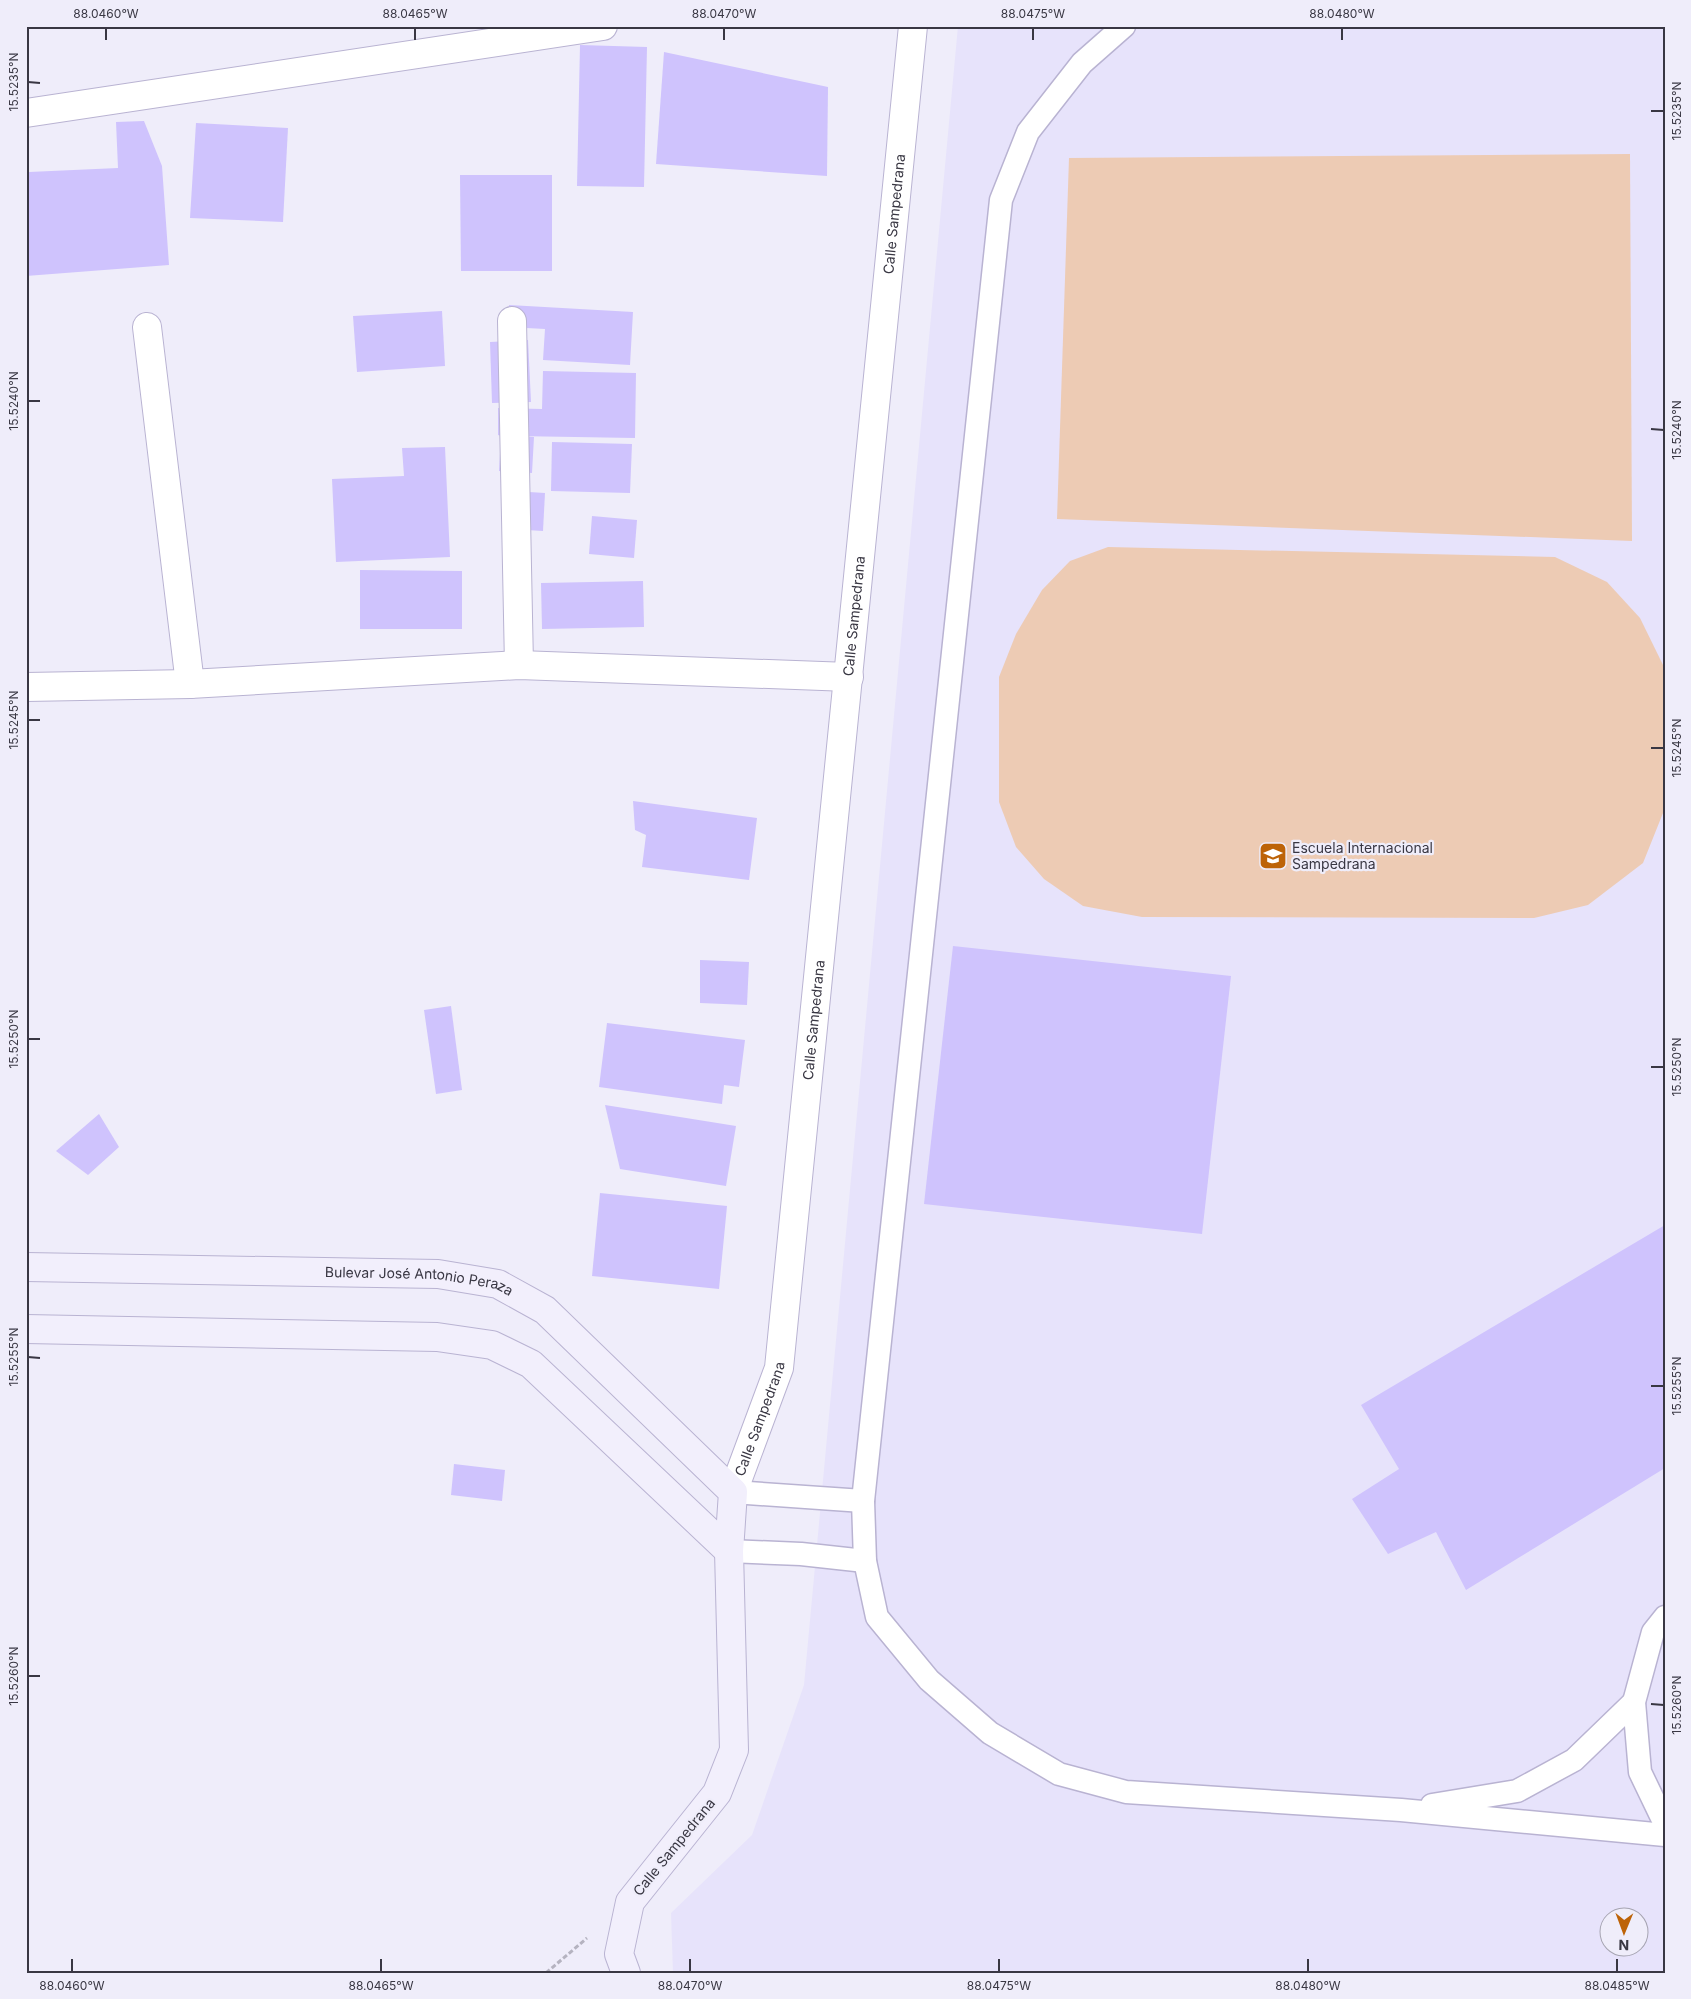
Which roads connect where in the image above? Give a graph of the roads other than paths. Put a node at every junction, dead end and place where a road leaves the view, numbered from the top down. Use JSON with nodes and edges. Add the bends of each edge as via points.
{"nodes":[{"id":1,"x":603,"y":26,"type":"edge"},
{"id":2,"x":913,"y":26,"type":"edge"},
{"id":3,"x":1124,"y":26,"type":"edge"},
{"id":4,"x":26,"y":113,"type":"edge"},
{"id":5,"x":512,"y":321,"type":"dead end"},
{"id":6,"x":146,"y":327,"type":"dead end"},
{"id":7,"x":520,"y":665,"type":"junction"},
{"id":8,"x":849,"y":678,"type":"junction"},
{"id":9,"x":190,"y":684,"type":"junction"},
{"id":10,"x":26,"y":687,"type":"edge"},
{"id":11,"x":26,"y":1267,"type":"edge"},
{"id":12,"x":26,"y":1329,"type":"edge"},
{"id":13,"x":733,"y":1492,"type":"junction"},
{"id":14,"x":863,"y":1501,"type":"junction"},
{"id":15,"x":729,"y":1551,"type":"junction"},
{"id":16,"x":865,"y":1561,"type":"junction"},
{"id":17,"x":1665,"y":1617,"type":"edge"},
{"id":18,"x":1634,"y":1702,"type":"junction"},
{"id":19,"x":1401,"y":1810,"type":"junction"},
{"id":20,"x":1665,"y":1824,"type":"edge"},
{"id":21,"x":1665,"y":1835,"type":"edge"},
{"id":22,"x":626,"y":1973,"type":"edge"}],
"edges":[{"from":1,"to":4,"type":"street"},
{"from":2,"to":8,"type":"street","name":"Calle Sampedrana"},
{"from":3,"to":14,"type":"lane","via":[[1082,62],[1028,132],[1001,200]]},
{"from":5,"to":7,"type":"street"},
{"from":6,"to":9,"type":"street"},
{"from":7,"to":8,"type":"street"},
{"from":7,"to":9,"type":"street"},
{"from":8,"to":13,"type":"street","name":"Calle Sampedrana","via":[[778,1368]]},
{"from":9,"to":10,"type":"street"},
{"from":11,"to":13,"type":"street","name":"Bulevar José Antonio Peraza","via":[[438,1274],[498,1284],[545,1310]]},
{"from":12,"to":15,"type":"street","via":[[437,1337],[492,1345],[531,1364]]},
{"from":13,"to":14,"type":"lane"},
{"from":13,"to":15,"type":"street","name":"Calle Sampedrana"},
{"from":14,"to":16,"type":"lane"},
{"from":15,"to":16,"type":"lane"},
{"from":15,"to":22,"type":"street","name":"Calle Sampedrana","via":[[734,1750],[717,1793],[630,1902],[619,1954]]},
{"from":16,"to":19,"type":"lane","via":[[877,1617],[930,1680],[990,1733],[1059,1774],[1126,1792]]},
{"from":17,"to":18,"type":"lane","via":[[1654,1632]]},
{"from":18,"to":19,"type":"lane","via":[[1574,1760],[1516,1791]]},
{"from":18,"to":20,"type":"lane","via":[[1640,1772]]},
{"from":19,"to":21,"type":"lane"}]}
